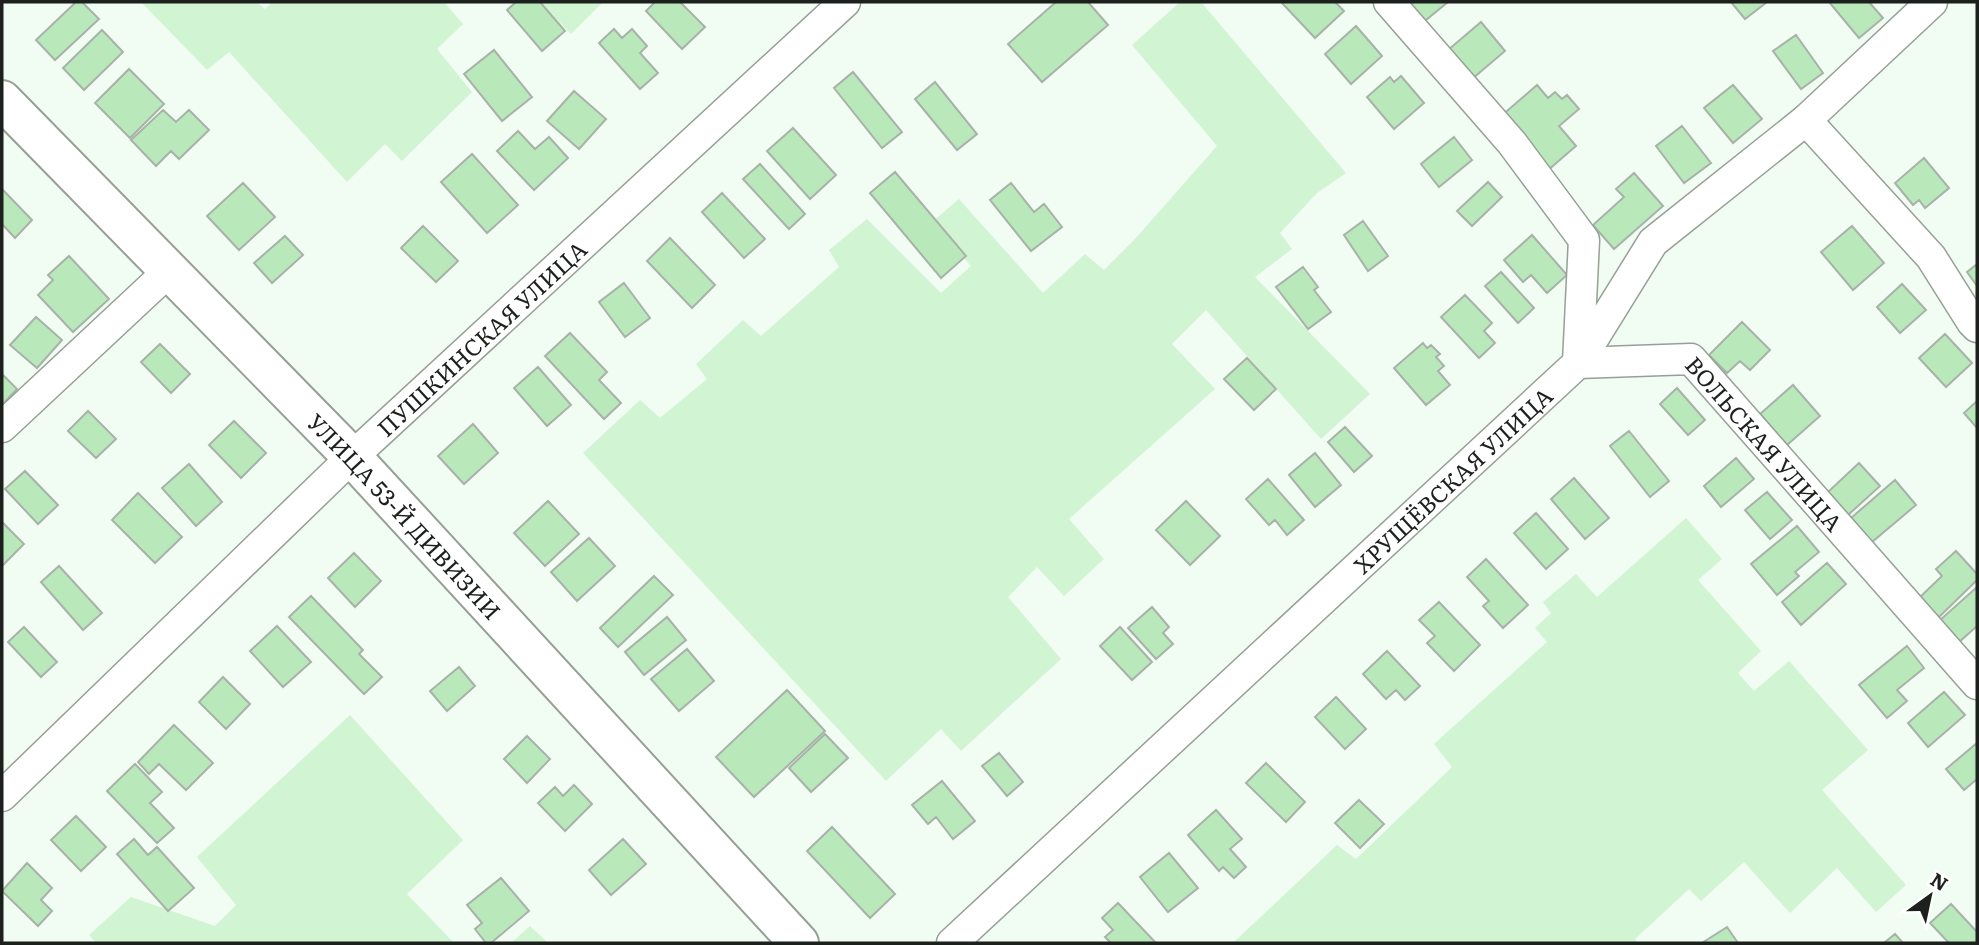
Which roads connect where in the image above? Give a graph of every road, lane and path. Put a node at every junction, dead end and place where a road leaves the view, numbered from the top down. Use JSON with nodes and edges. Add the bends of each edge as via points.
{"nodes":[{"id":1,"x":845,"y":2,"type":"edge"},
{"id":2,"x":1389,"y":2,"type":"edge"},
{"id":3,"x":1932,"y":2,"type":"edge"},
{"id":4,"x":2,"y":100,"type":"edge"},
{"id":5,"x":1806,"y":120,"type":"junction"},
{"id":6,"x":169,"y":271,"type":"junction"},
{"id":7,"x":1977,"y":327,"type":"edge"},
{"id":8,"x":1578,"y":363,"type":"junction"},
{"id":9,"x":2,"y":427,"type":"edge"},
{"id":10,"x":352,"y":457,"type":"junction"},
{"id":11,"x":1977,"y":684,"type":"edge"},
{"id":12,"x":2,"y":796,"type":"edge"},
{"id":13,"x":799,"y":943,"type":"edge"},
{"id":14,"x":952,"y":943,"type":"edge"}],
"edges":[{"from":1,"to":10,"type":"street","name":"ПУШКИНСКАЯ УЛИЦА"},
{"from":2,"to":8,"type":"street","via":[[1512,143],[1584,240]]},
{"from":3,"to":5,"type":"street","name":"ХРУЩЁВСКАЯ УЛИЦА"},
{"from":4,"to":6,"type":"street","name":"УЛИЦА 53-Й ДИВИЗИИ"},
{"from":5,"to":7,"type":"street","via":[[1931,257]]},
{"from":5,"to":8,"type":"street","name":"ХРУЩЁВСКАЯ УЛИЦА","via":[[1653,242]]},
{"from":6,"to":9,"type":"street"},
{"from":6,"to":10,"type":"street","name":"УЛИЦА 53-Й ДИВИЗИИ"},
{"from":8,"to":11,"type":"street","name":"ВОЛЬСКАЯ УЛИЦА","via":[[1691,359]]},
{"from":8,"to":14,"type":"street","name":"ХРУЩЁВСКАЯ УЛИЦА"},
{"from":10,"to":12,"type":"street","name":"ПУШКИНСКАЯ УЛИЦА"},
{"from":10,"to":13,"type":"street","name":"УЛИЦА 53-Й ДИВИЗИИ"}]}
